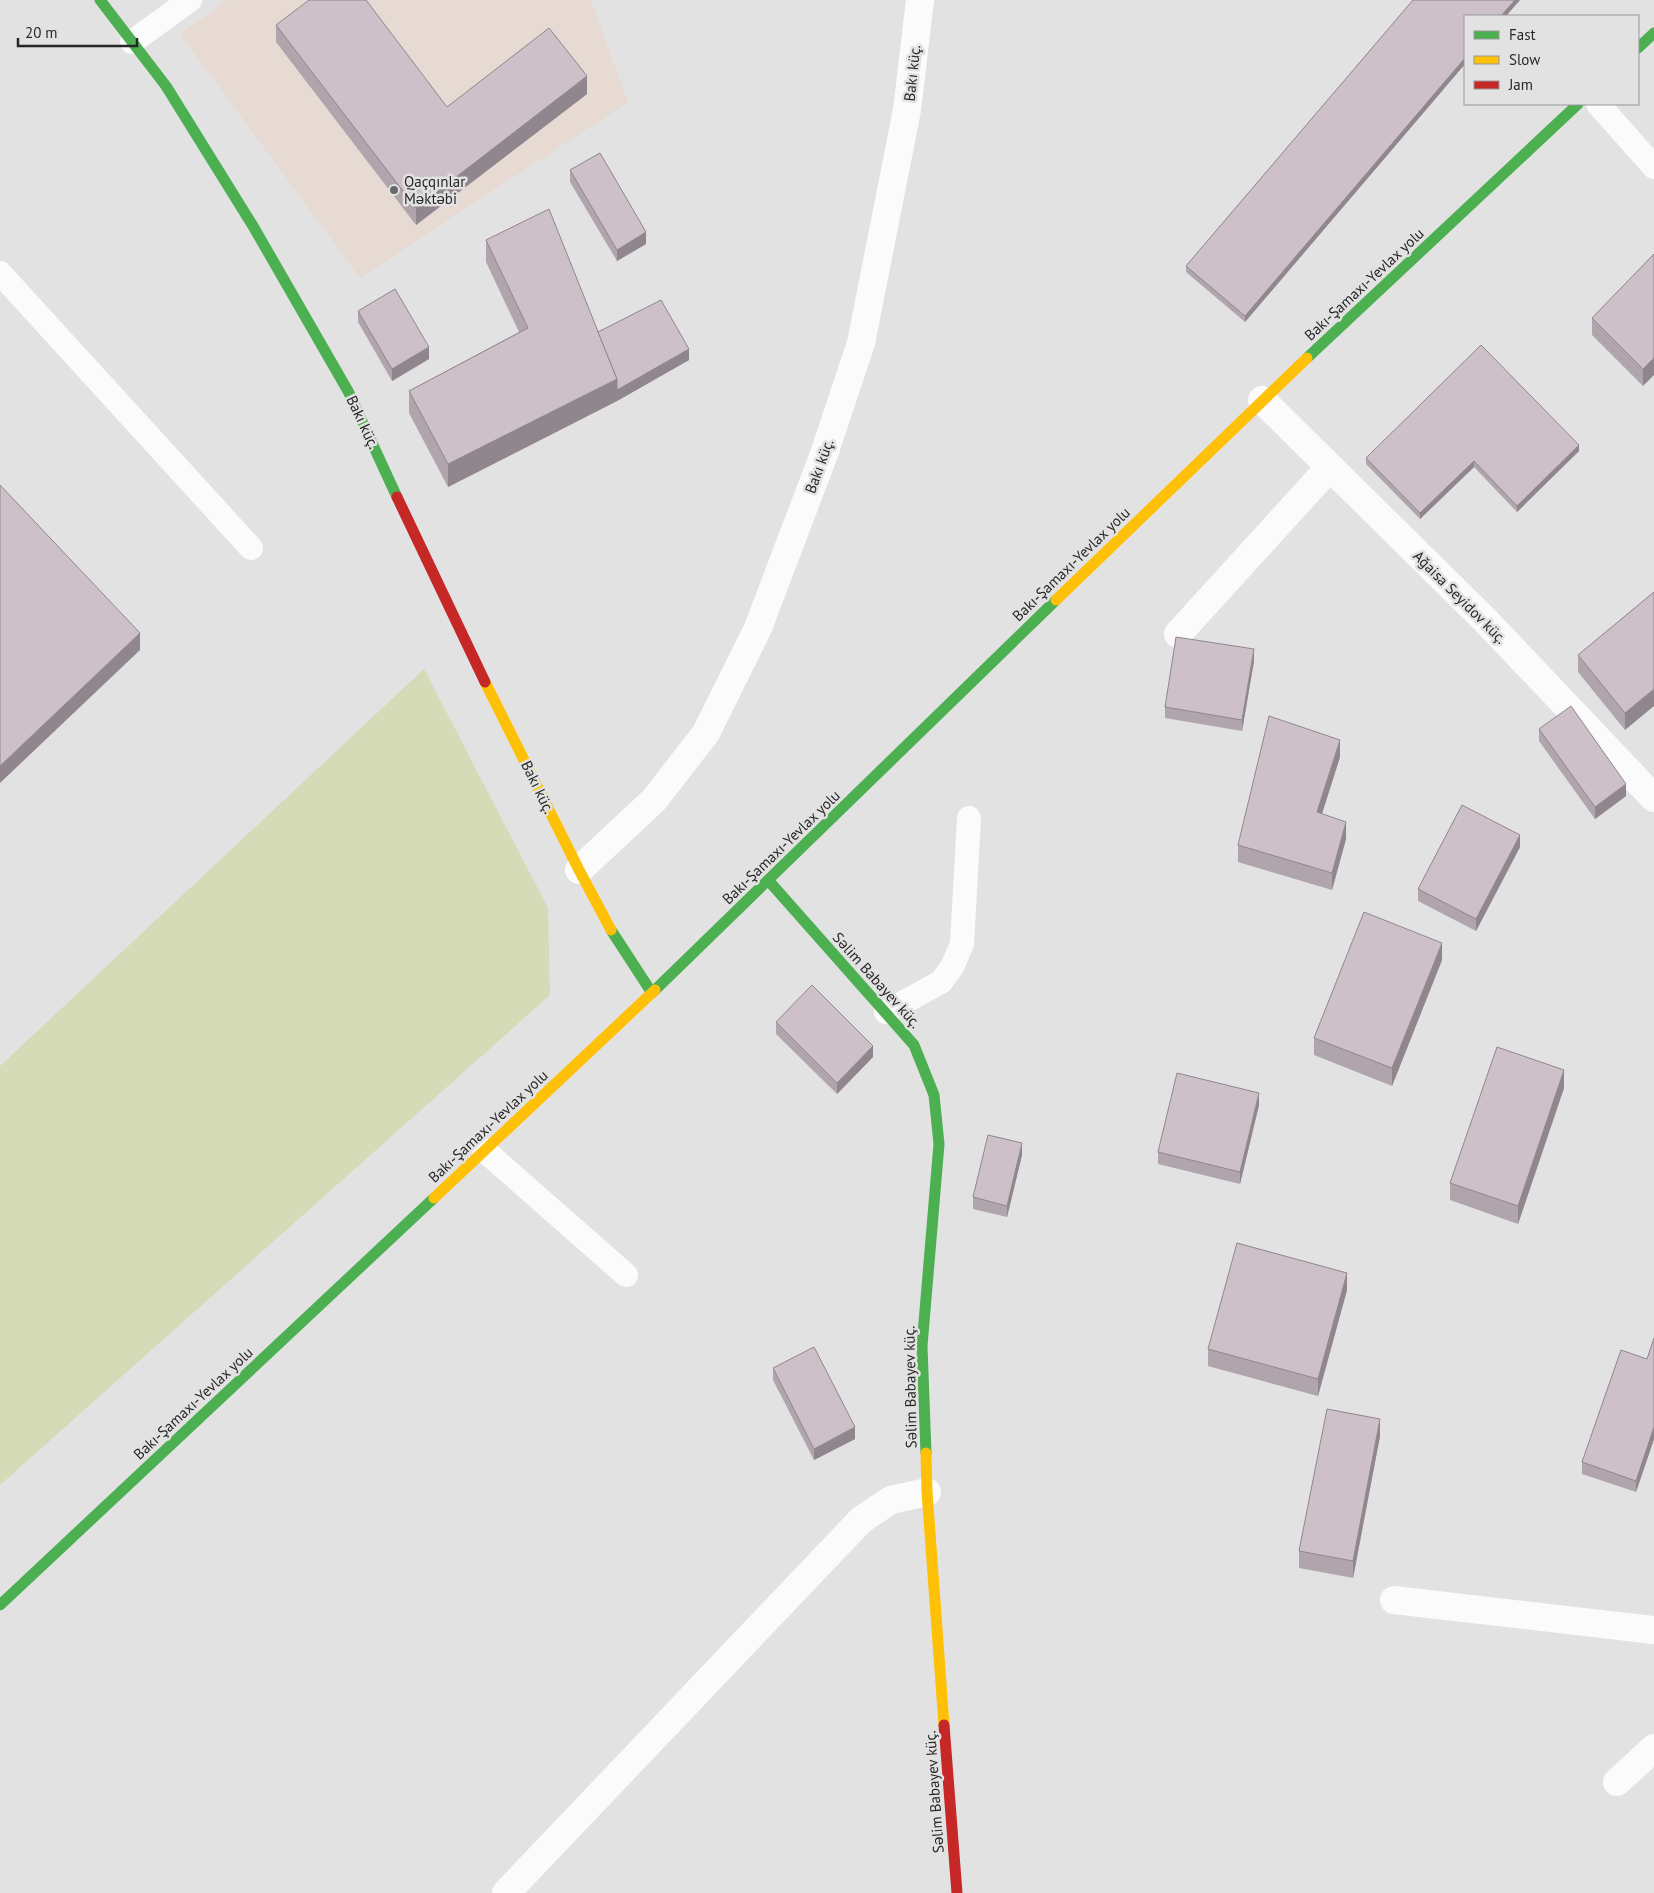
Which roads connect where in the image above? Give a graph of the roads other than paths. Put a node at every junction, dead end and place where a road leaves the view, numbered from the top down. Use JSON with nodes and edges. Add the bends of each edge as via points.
{"nodes":[{"id":1,"x":100,"y":0,"type":"edge"},
{"id":2,"x":190,"y":0,"type":"edge"},
{"id":3,"x":920,"y":0,"type":"edge"},
{"id":4,"x":1654,"y":32,"type":"edge"},
{"id":5,"x":132,"y":42,"type":"junction"},
{"id":6,"x":1639,"y":47,"type":"edge"},
{"id":7,"x":1577,"y":105,"type":"edge"},
{"id":8,"x":1599,"y":105,"type":"edge"},
{"id":9,"x":1654,"y":168,"type":"edge"},
{"id":10,"x":0,"y":273,"type":"edge"},
{"id":11,"x":1262,"y":400,"type":"junction"},
{"id":12,"x":1330,"y":468,"type":"junction"},
{"id":13,"x":251,"y":548,"type":"dead end"},
{"id":14,"x":1178,"y":634,"type":"dead end"},
{"id":15,"x":1654,"y":798,"type":"edge"},
{"id":16,"x":969,"y":818,"type":"dead end"},
{"id":17,"x":579,"y":870,"type":"junction"},
{"id":18,"x":768,"y":880,"type":"junction"},
{"id":19,"x":652,"y":993,"type":"junction"},
{"id":20,"x":886,"y":1012,"type":"junction"},
{"id":21,"x":484,"y":1150,"type":"junction"},
{"id":22,"x":626,"y":1275,"type":"dead end"},
{"id":23,"x":927,"y":1492,"type":"junction"},
{"id":24,"x":1394,"y":1600,"type":"dead end"},
{"id":25,"x":0,"y":1606,"type":"edge"},
{"id":26,"x":1654,"y":1630,"type":"edge"},
{"id":27,"x":1654,"y":1748,"type":"edge"},
{"id":28,"x":1617,"y":1782,"type":"dead end"},
{"id":29,"x":506,"y":1893,"type":"edge"},
{"id":30,"x":957,"y":1893,"type":"edge"}],
"edges":[{"from":1,"to":5,"type":"main road","name":"Bakı küç."},
{"from":2,"to":5,"type":"lane"},
{"from":3,"to":17,"type":"street","name":"Bakı küç.","via":[[907,110],[861,343],[824,454],[758,628],[706,733],[654,800]]},
{"from":4,"to":6,"type":"main road"},
{"from":5,"to":17,"type":"main road","name":"Bakı küç.","via":[[166,86],[253,226],[348,392],[458,627]]},
{"from":7,"to":11,"type":"main road","name":"Bakı-Şamaxı-Yevlax yolu"},
{"from":8,"to":9,"type":"lane"},
{"from":10,"to":13,"type":"lane"},
{"from":11,"to":12,"type":"street","name":"Ağaisa Seyidov küç."},
{"from":11,"to":18,"type":"main road","name":"Bakı-Şamaxı-Yevlax yolu"},
{"from":12,"to":14,"type":"street"},
{"from":12,"to":15,"type":"street","name":"Ağaisa Seyidov küç.","via":[[1486,621]]},
{"from":16,"to":20,"type":"lane","via":[[962,944],[941,982]]},
{"from":17,"to":19,"type":"main road","name":"Bakı küç.","via":[[608,925]]},
{"from":18,"to":19,"type":"main road","name":"Bakı-Şamaxı-Yevlax yolu"},
{"from":18,"to":20,"type":"main road","name":"Səlim Babayev küç."},
{"from":19,"to":21,"type":"main road","name":"Bakı-Şamaxı-Yevlax yolu"},
{"from":20,"to":23,"type":"main road","name":"Səlim Babayev küç.","via":[[914,1045],[934,1095],[939,1144],[922,1346]]},
{"from":21,"to":22,"type":"lane"},
{"from":21,"to":25,"type":"main road","name":"Bakı-Şamaxı-Yevlax yolu"},
{"from":23,"to":29,"type":"street","via":[[891,1500],[861,1520]]},
{"from":23,"to":30,"type":"main road","name":"Səlim Babayev küç."},
{"from":24,"to":26,"type":"street"},
{"from":27,"to":28,"type":"street"}]}
